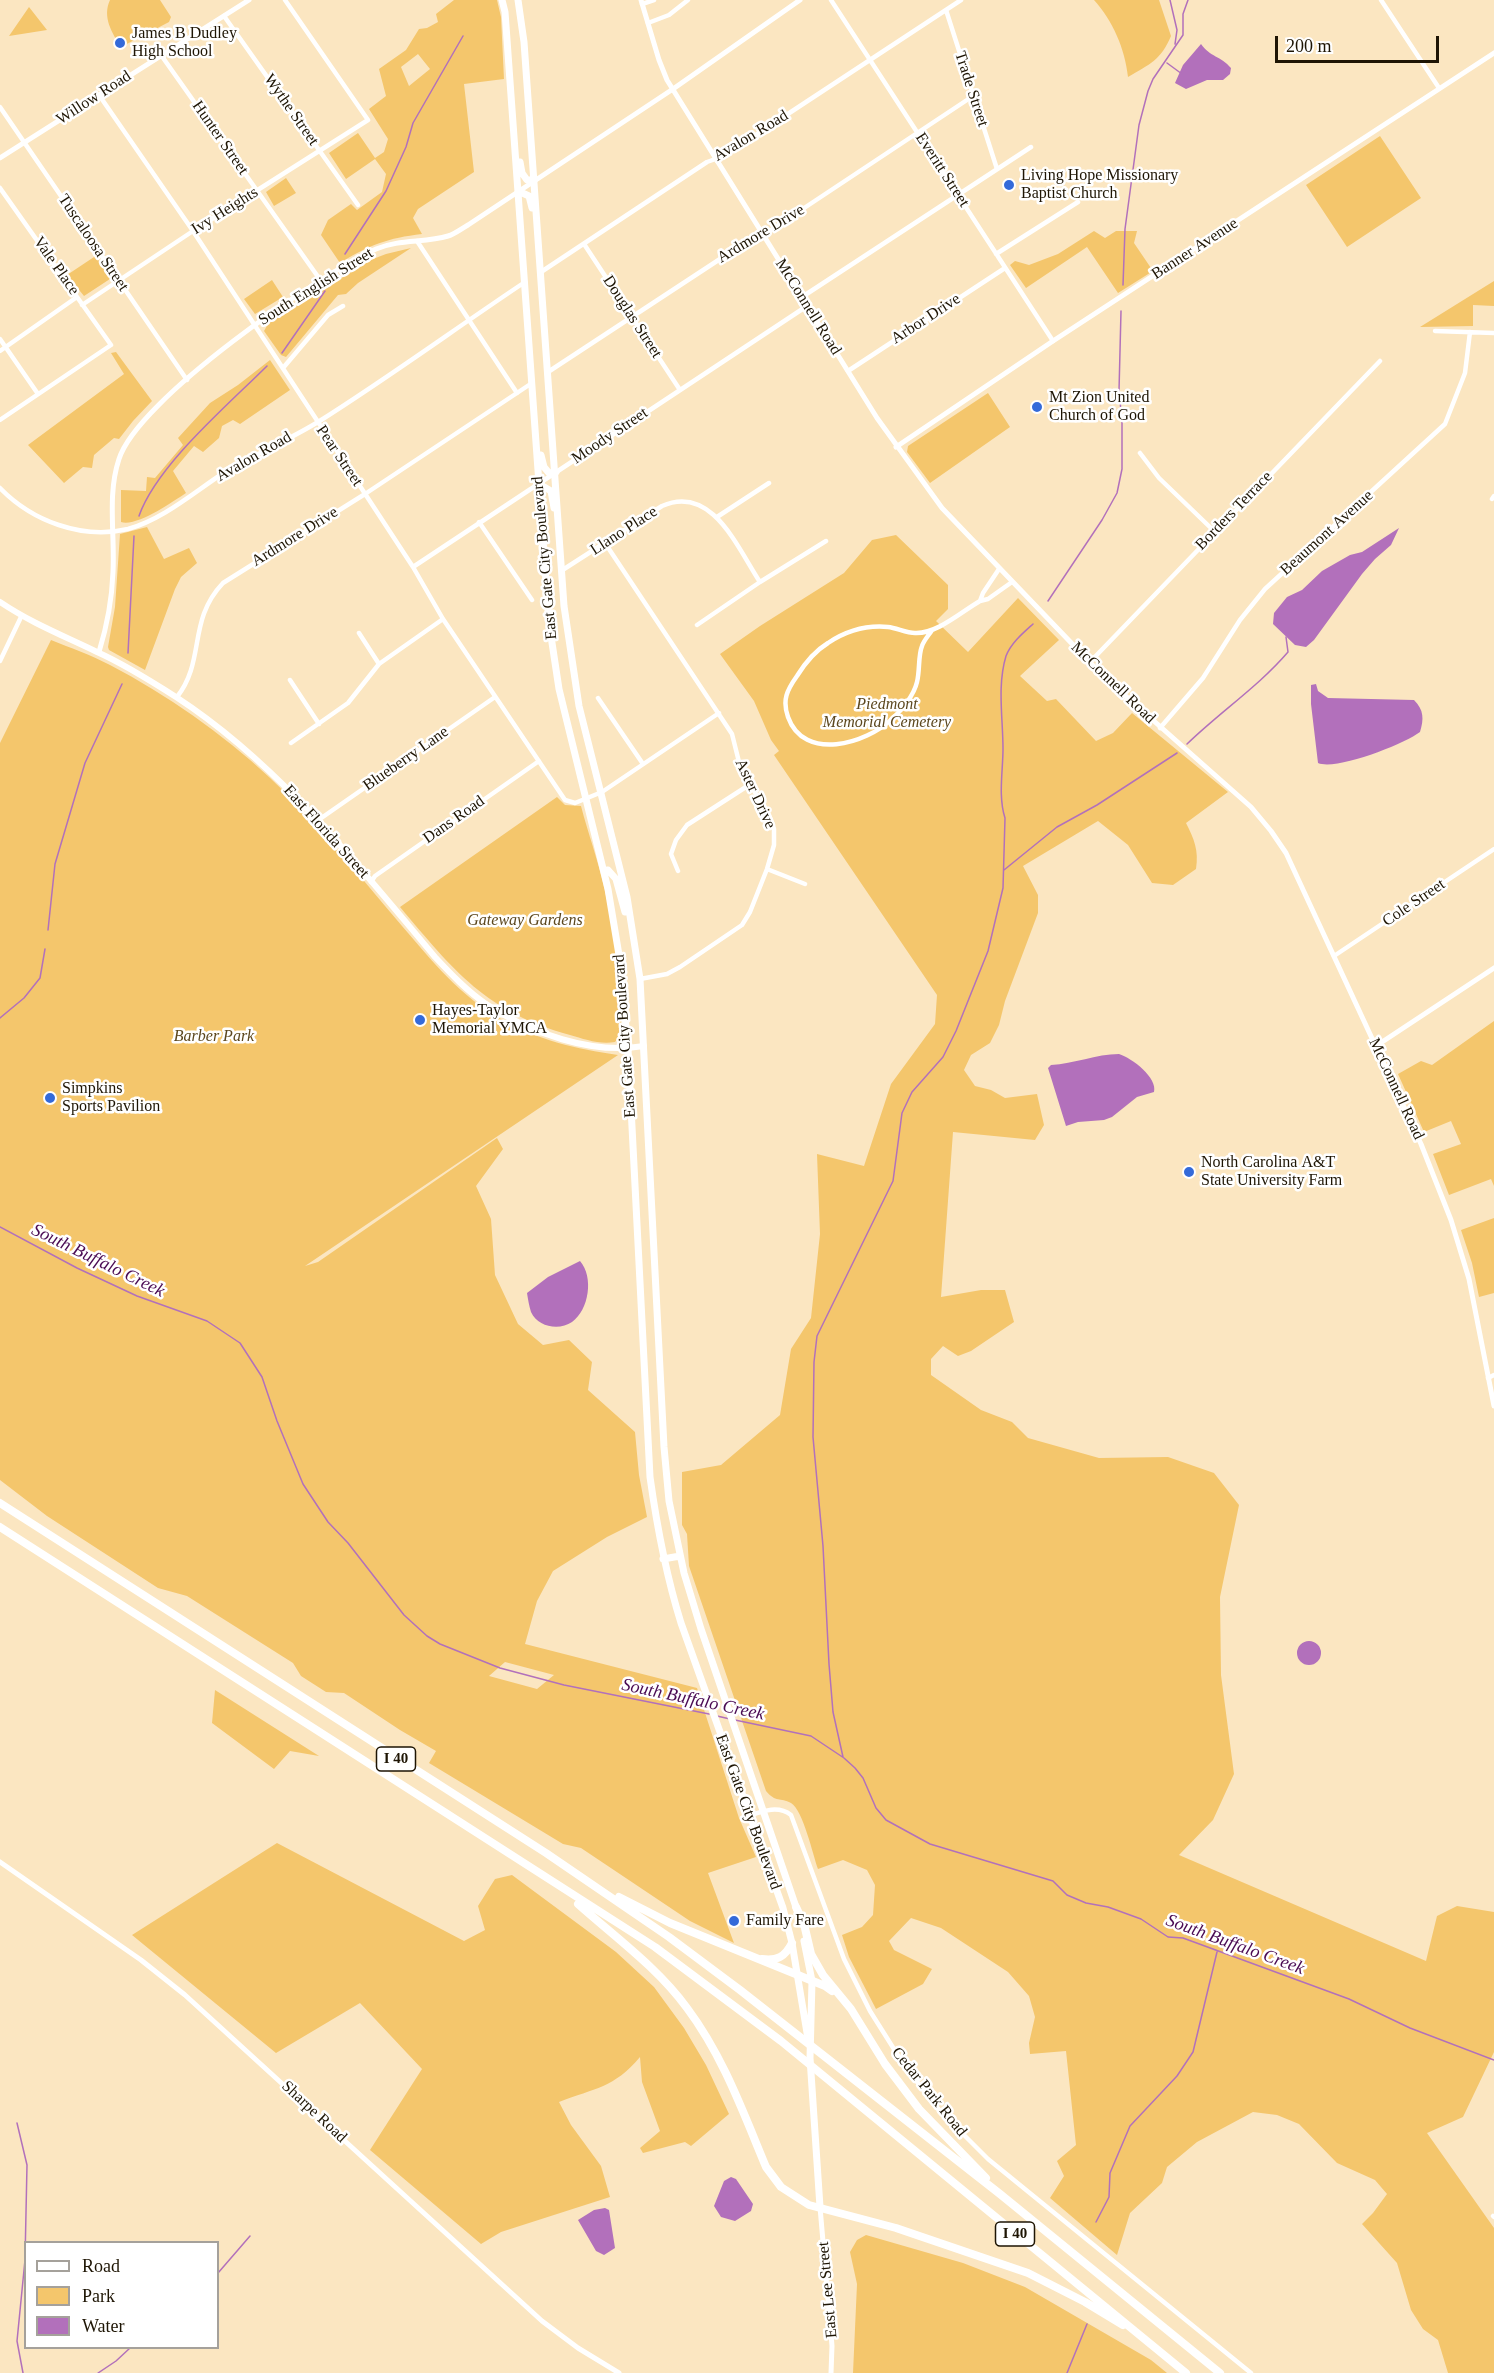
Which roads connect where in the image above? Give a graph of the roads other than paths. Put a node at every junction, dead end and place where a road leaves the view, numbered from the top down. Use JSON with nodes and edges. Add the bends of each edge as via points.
{"nodes":[{"id":1,"x":249,"y":0,"type":"edge"},
{"id":2,"x":285,"y":0,"type":"edge"},
{"id":3,"x":502,"y":0,"type":"edge"},
{"id":4,"x":518,"y":0,"type":"edge"},
{"id":5,"x":654,"y":0,"type":"edge"},
{"id":6,"x":688,"y":0,"type":"edge"},
{"id":7,"x":800,"y":0,"type":"edge"},
{"id":8,"x":831,"y":0,"type":"edge"},
{"id":9,"x":961,"y":0,"type":"edge"},
{"id":10,"x":1381,"y":0,"type":"edge"},
{"id":11,"x":642,"y":2,"type":"edge"},
{"id":12,"x":946,"y":10,"type":"junction"},
{"id":13,"x":224,"y":16,"type":"junction"},
{"id":14,"x":648,"y":23,"type":"junction"},
{"id":15,"x":1494,"y":52,"type":"edge"},
{"id":16,"x":161,"y":55,"type":"junction"},
{"id":17,"x":870,"y":59,"type":"junction"},
{"id":18,"x":1439,"y":88,"type":"junction"},
{"id":19,"x":673,"y":89,"type":"junction"},
{"id":20,"x":99,"y":94,"type":"junction"},
{"id":21,"x":973,"y":96,"type":"junction"},
{"id":22,"x":0,"y":107,"type":"edge"},
{"id":23,"x":514,"y":130,"type":"junction"},
{"id":24,"x":918,"y":133,"type":"junction"},
{"id":25,"x":24,"y":142,"type":"junction"},
{"id":26,"x":1031,"y":147,"type":"dead end"},
{"id":27,"x":320,"y":151,"type":"junction"},
{"id":28,"x":0,"y":158,"type":"edge"},
{"id":29,"x":716,"y":159,"type":"junction"},
{"id":30,"x":997,"y":169,"type":"junction"},
{"id":31,"x":534,"y":180,"type":"junction"},
{"id":32,"x":0,"y":188,"type":"edge"},
{"id":33,"x":258,"y":190,"type":"junction"},
{"id":34,"x":518,"y":191,"type":"junction"},
{"id":35,"x":958,"y":194,"type":"junction"},
{"id":36,"x":1078,"y":202,"type":"dead end"},
{"id":37,"x":358,"y":205,"type":"dead end"},
{"id":38,"x":193,"y":231,"type":"junction"},
{"id":39,"x":762,"y":233,"type":"junction"},
{"id":40,"x":538,"y":240,"type":"junction"},
{"id":41,"x":417,"y":241,"type":"junction"},
{"id":42,"x":584,"y":244,"type":"junction"},
{"id":43,"x":996,"y":254,"type":"junction"},
{"id":44,"x":1005,"y":268,"type":"junction"},
{"id":45,"x":540,"y":272,"type":"junction"},
{"id":46,"x":119,"y":280,"type":"junction"},
{"id":47,"x":321,"y":281,"type":"junction"},
{"id":48,"x":525,"y":282,"type":"junction"},
{"id":49,"x":77,"y":297,"type":"junction"},
{"id":50,"x":802,"y":297,"type":"junction"},
{"id":51,"x":82,"y":305,"type":"junction"},
{"id":52,"x":343,"y":306,"type":"dead end"},
{"id":53,"x":807,"y":306,"type":"junction"},
{"id":54,"x":632,"y":316,"type":"junction"},
{"id":55,"x":468,"y":320,"type":"junction"},
{"id":56,"x":255,"y":325,"type":"junction"},
{"id":57,"x":1435,"y":331,"type":"dead end"},
{"id":58,"x":1470,"y":332,"type":"junction"},
{"id":59,"x":1494,"y":333,"type":"edge"},
{"id":60,"x":0,"y":339,"type":"edge"},
{"id":61,"x":1053,"y":341,"type":"junction"},
{"id":62,"x":5,"y":347,"type":"junction"},
{"id":63,"x":0,"y":351,"type":"edge"},
{"id":64,"x":1380,"y":361,"type":"dead end"},
{"id":65,"x":283,"y":368,"type":"junction"},
{"id":66,"x":848,"y":371,"type":"junction"},
{"id":67,"x":548,"y":372,"type":"junction"},
{"id":68,"x":187,"y":380,"type":"junction"},
{"id":69,"x":532,"y":383,"type":"junction"},
{"id":70,"x":680,"y":390,"type":"junction"},
{"id":71,"x":516,"y":393,"type":"junction"},
{"id":72,"x":38,"y":394,"type":"junction"},
{"id":73,"x":0,"y":420,"type":"edge"},
{"id":74,"x":317,"y":422,"type":"junction"},
{"id":75,"x":535,"y":428,"type":"junction"},
{"id":76,"x":896,"y":447,"type":"junction"},
{"id":77,"x":1140,"y":453,"type":"dead end"},
{"id":78,"x":556,"y":472,"type":"junction"},
{"id":79,"x":769,"y":483,"type":"dead end"},
{"id":80,"x":539,"y":484,"type":"junction"},
{"id":81,"x":0,"y":488,"type":"edge"},
{"id":82,"x":365,"y":494,"type":"junction"},
{"id":83,"x":717,"y":517,"type":"junction"},
{"id":84,"x":479,"y":522,"type":"junction"},
{"id":85,"x":559,"y":528,"type":"junction"},
{"id":86,"x":112,"y":530,"type":"junction"},
{"id":87,"x":1214,"y":531,"type":"junction"},
{"id":88,"x":826,"y":541,"type":"dead end"},
{"id":89,"x":605,"y":543,"type":"junction"},
{"id":90,"x":413,"y":567,"type":"junction"},
{"id":91,"x":999,"y":569,"type":"junction"},
{"id":92,"x":561,"y":571,"type":"junction"},
{"id":93,"x":760,"y":582,"type":"junction"},
{"id":94,"x":1012,"y":582,"type":"junction"},
{"id":95,"x":532,"y":600,"type":"dead end"},
{"id":96,"x":980,"y":601,"type":"junction"},
{"id":97,"x":0,"y":602,"type":"edge"},
{"id":98,"x":21,"y":617,"type":"junction"},
{"id":99,"x":443,"y":619,"type":"junction"},
{"id":100,"x":698,"y":626,"type":"dead end"},
{"id":101,"x":932,"y":630,"type":"junction"},
{"id":102,"x":359,"y":633,"type":"dead end"},
{"id":103,"x":99,"y":652,"type":"junction"},
{"id":104,"x":0,"y":661,"type":"edge"},
{"id":105,"x":1090,"y":662,"type":"junction"},
{"id":106,"x":379,"y":664,"type":"junction"},
{"id":107,"x":290,"y":680,"type":"dead end"},
{"id":108,"x":177,"y":697,"type":"junction"},
{"id":109,"x":495,"y":697,"type":"junction"},
{"id":110,"x":597,"y":698,"type":"dead end"},
{"id":111,"x":719,"y":713,"type":"junction"},
{"id":112,"x":318,"y":724,"type":"junction"},
{"id":113,"x":1160,"y":728,"type":"junction"},
{"id":114,"x":291,"y":743,"type":"dead end"},
{"id":115,"x":539,"y":761,"type":"junction"},
{"id":116,"x":643,"y":764,"type":"junction"},
{"id":117,"x":749,"y":785,"type":"junction"},
{"id":118,"x":602,"y":792,"type":"junction"},
{"id":119,"x":586,"y":799,"type":"junction"},
{"id":120,"x":317,"y":821,"type":"junction"},
{"id":121,"x":1494,"y":849,"type":"edge"},
{"id":122,"x":766,"y":869,"type":"junction"},
{"id":123,"x":604,"y":871,"type":"junction"},
{"id":124,"x":678,"y":871,"type":"dead end"},
{"id":125,"x":371,"y":882,"type":"junction"},
{"id":126,"x":805,"y":884,"type":"dead end"},
{"id":127,"x":1334,"y":956,"type":"junction"},
{"id":128,"x":1494,"y":968,"type":"edge"},
{"id":129,"x":639,"y":969,"type":"junction"},
{"id":130,"x":640,"y":979,"type":"junction"},
{"id":131,"x":644,"y":1046,"type":"junction"},
{"id":132,"x":1376,"y":1046,"type":"junction"},
{"id":133,"x":628,"y":1049,"type":"junction"},
{"id":134,"x":1491,"y":1376,"type":"edge"},
{"id":135,"x":1494,"y":1406,"type":"edge"},
{"id":136,"x":0,"y":1503,"type":"edge"},
{"id":137,"x":0,"y":1527,"type":"edge"},
{"id":138,"x":680,"y":1556,"type":"junction"},
{"id":139,"x":663,"y":1559,"type":"junction"},
{"id":140,"x":763,"y":1811,"type":"junction"},
{"id":141,"x":749,"y":1816,"type":"junction"},
{"id":142,"x":0,"y":1862,"type":"edge"},
{"id":143,"x":582,"y":1877,"type":"junction"},
{"id":144,"x":560,"y":1888,"type":"junction"},
{"id":145,"x":796,"y":1907,"type":"junction"},
{"id":146,"x":792,"y":1943,"type":"junction"},
{"id":147,"x":750,"y":1957,"type":"junction"},
{"id":148,"x":798,"y":1976,"type":"junction"},
{"id":149,"x":812,"y":1981,"type":"junction"},
{"id":150,"x":840,"y":1996,"type":"junction"},
{"id":151,"x":810,"y":2058,"type":"junction"},
{"id":152,"x":1000,"y":2194,"type":"junction"},
{"id":153,"x":820,"y":2207,"type":"junction"},
{"id":154,"x":1146,"y":2340,"type":"junction"},
{"id":155,"x":619,"y":2373,"type":"edge"},
{"id":156,"x":831,"y":2373,"type":"edge"},
{"id":157,"x":1186,"y":2373,"type":"edge"},
{"id":158,"x":1221,"y":2373,"type":"edge"},
{"id":159,"x":1251,"y":2373,"type":"edge"}],
"edges":[{"from":1,"to":13,"type":"street","name":"Willow Road"},
{"from":2,"to":27,"type":"street","name":"Ivy Heights","via":[[368,120]]},
{"from":3,"to":23,"type":"main road","name":"East Gate City Boulevard"},
{"from":4,"to":31,"type":"main road","name":"East Gate City Boulevard"},
{"from":5,"to":11,"type":"street"},
{"from":6,"to":14,"type":"street","via":[[669,15]]},
{"from":7,"to":19,"type":"street","name":"South English Street"},
{"from":8,"to":17,"type":"street","name":"Everitt Street"},
{"from":9,"to":12,"type":"street","name":"Avalon Road"},
{"from":10,"to":18,"type":"street"},
{"from":11,"to":14,"type":"street","name":"McConnell Road"},
{"from":12,"to":17,"type":"street","name":"Avalon Road"},
{"from":12,"to":21,"type":"street","name":"Trade Street"},
{"from":13,"to":16,"type":"street","name":"Willow Road"},
{"from":13,"to":27,"type":"street","name":"Wythe Street"},
{"from":14,"to":19,"type":"street","name":"McConnell Road"},
{"from":15,"to":18,"type":"street","name":"Banner Avenue"},
{"from":16,"to":20,"type":"street","name":"Willow Road"},
{"from":16,"to":33,"type":"street","name":"Hunter Street"},
{"from":17,"to":24,"type":"street","name":"Everitt Street"},
{"from":17,"to":29,"type":"street","name":"Avalon Road"},
{"from":18,"to":61,"type":"street","name":"Banner Avenue"},
{"from":19,"to":29,"type":"street","name":"McConnell Road"},
{"from":19,"to":31,"type":"street","name":"South English Street"},
{"from":20,"to":25,"type":"street","name":"Willow Road"},
{"from":20,"to":38,"type":"street","name":"Pear Street"},
{"from":21,"to":24,"type":"street","name":"Ardmore Drive"},
{"from":21,"to":30,"type":"street","name":"Trade Street"},
{"from":22,"to":25,"type":"street","name":"Tuscaloosa Street"},
{"from":23,"to":31,"type":"main road","via":[[522,173],[527,180]]},
{"from":23,"to":34,"type":"main road","name":"East Gate City Boulevard"},
{"from":24,"to":35,"type":"street","name":"Everitt Street"},
{"from":24,"to":39,"type":"street","name":"Ardmore Drive"},
{"from":25,"to":28,"type":"street","name":"Willow Road"},
{"from":25,"to":46,"type":"street","name":"Tuscaloosa Street"},
{"from":26,"to":30,"type":"street"},
{"from":27,"to":33,"type":"street","name":"Ivy Heights"},
{"from":27,"to":37,"type":"street","name":"Wythe Street"},
{"from":29,"to":39,"type":"street","name":"McConnell Road"},
{"from":29,"to":42,"type":"street","name":"Avalon Road"},
{"from":30,"to":35,"type":"street"},
{"from":31,"to":34,"type":"street","name":"South English Street"},
{"from":31,"to":40,"type":"main road","name":"East Gate City Boulevard"},
{"from":32,"to":49,"type":"street","name":"Vale Place"},
{"from":33,"to":38,"type":"street","name":"Ivy Heights"},
{"from":33,"to":47,"type":"street","name":"Hunter Street"},
{"from":34,"to":40,"type":"main road","via":[[529,196]]},
{"from":34,"to":41,"type":"street","name":"South English Street","via":[[450,236]]},
{"from":34,"to":48,"type":"main road","name":"East Gate City Boulevard"},
{"from":35,"to":43,"type":"street","name":"Everitt Street"},
{"from":35,"to":50,"type":"street"},
{"from":36,"to":43,"type":"street"},
{"from":38,"to":46,"type":"street","name":"Ivy Heights"},
{"from":38,"to":56,"type":"street","name":"Pear Street"},
{"from":39,"to":50,"type":"street","name":"McConnell Road"},
{"from":39,"to":54,"type":"street","name":"Ardmore Drive"},
{"from":40,"to":45,"type":"main road","name":"East Gate City Boulevard"},
{"from":41,"to":47,"type":"street","name":"South English Street","via":[[379,248]]},
{"from":41,"to":55,"type":"street"},
{"from":42,"to":45,"type":"street","name":"Avalon Road"},
{"from":42,"to":54,"type":"street","name":"Douglas Street"},
{"from":43,"to":44,"type":"street","name":"Everitt Street"},
{"from":44,"to":61,"type":"street","name":"Everitt Street"},
{"from":44,"to":66,"type":"street","name":"Arbor Drive"},
{"from":45,"to":67,"type":"main road","name":"East Gate City Boulevard"},
{"from":46,"to":51,"type":"street","name":"Ivy Heights"},
{"from":46,"to":68,"type":"street","name":"Tuscaloosa Street"},
{"from":47,"to":56,"type":"street","name":"South English Street"},
{"from":48,"to":55,"type":"street","name":"Avalon Road"},
{"from":48,"to":69,"type":"main road","name":"East Gate City Boulevard"},
{"from":49,"to":51,"type":"street","name":"Vale Place"},
{"from":49,"to":62,"type":"street"},
{"from":50,"to":53,"type":"street","name":"McConnell Road"},
{"from":51,"to":72,"type":"street","name":"Vale Place","via":[[111,345]]},
{"from":52,"to":65,"type":"street","via":[[328,315]]},
{"from":53,"to":66,"type":"street","name":"McConnell Road"},
{"from":53,"to":70,"type":"street","name":"Moody Street"},
{"from":54,"to":67,"type":"street","name":"Ardmore Drive"},
{"from":54,"to":70,"type":"street","name":"Douglas Street"},
{"from":55,"to":71,"type":"street"},
{"from":55,"to":74,"type":"street","name":"Avalon Road"},
{"from":56,"to":65,"type":"street","name":"Pear Street"},
{"from":56,"to":68,"type":"street","name":"South English Street"},
{"from":57,"to":58,"type":"street"},
{"from":58,"to":59,"type":"street"},
{"from":58,"to":113,"type":"street","name":"Beaumont Avenue","via":[[1466,373],[1445,424],[1265,590],[1240,620],[1203,678]]},
{"from":60,"to":62,"type":"street"},
{"from":61,"to":76,"type":"street","name":"Banner Avenue"},
{"from":62,"to":63,"type":"street"},
{"from":62,"to":72,"type":"street"},
{"from":64,"to":87,"type":"street","name":"Borders Terrace"},
{"from":65,"to":74,"type":"street","name":"Pear Street"},
{"from":66,"to":76,"type":"street","name":"McConnell Road"},
{"from":67,"to":78,"type":"main road","name":"East Gate City Boulevard"},
{"from":68,"to":86,"type":"street","name":"South English Street","via":[[140,423],[125,443],[114,478]]},
{"from":69,"to":71,"type":"street","name":"Ardmore Drive"},
{"from":69,"to":75,"type":"main road","name":"East Gate City Boulevard"},
{"from":70,"to":78,"type":"street","name":"Moody Street"},
{"from":71,"to":82,"type":"street","name":"Ardmore Drive"},
{"from":72,"to":73,"type":"street"},
{"from":74,"to":82,"type":"street","name":"Pear Street"},
{"from":74,"to":86,"type":"street","name":"Avalon Road","via":[[150,520],[128,529]]},
{"from":75,"to":78,"type":"main road","via":[[544,467],[549,473]]},
{"from":75,"to":80,"type":"main road","name":"East Gate City Boulevard"},
{"from":76,"to":91,"type":"street","name":"McConnell Road","via":[[942,508]]},
{"from":77,"to":87,"type":"street","via":[[1159,478]]},
{"from":78,"to":80,"type":"street","name":"Moody Street"},
{"from":78,"to":85,"type":"main road","name":"East Gate City Boulevard"},
{"from":79,"to":83,"type":"street"},
{"from":80,"to":84,"type":"street","name":"Moody Street"},
{"from":80,"to":85,"type":"main road","via":[[551,491]]},
{"from":80,"to":119,"type":"main road","name":"East Gate City Boulevard","via":[[559,689]]},
{"from":81,"to":86,"type":"street","name":"Avalon Road","via":[[12,501],[57,525],[78,531]]},
{"from":82,"to":90,"type":"street","name":"Pear Street"},
{"from":82,"to":108,"type":"street","name":"Ardmore Drive","via":[[235,574],[214,592],[202,614],[191,672]]},
{"from":83,"to":89,"type":"street","name":"Llano Place","via":[[699,504],[672,502]]},
{"from":83,"to":93,"type":"street","name":"Llano Place"},
{"from":84,"to":90,"type":"street","name":"Moody Street"},
{"from":84,"to":95,"type":"street"},
{"from":85,"to":92,"type":"main road","name":"East Gate City Boulevard"},
{"from":86,"to":103,"type":"street","name":"South English Street","via":[[110,607]]},
{"from":87,"to":105,"type":"street","name":"Borders Terrace"},
{"from":88,"to":93,"type":"street"},
{"from":89,"to":92,"type":"street","name":"Llano Place"},
{"from":89,"to":111,"type":"street","name":"Aster Drive"},
{"from":90,"to":99,"type":"street","name":"Pear Street"},
{"from":91,"to":94,"type":"street","name":"McConnell Road"},
{"from":91,"to":96,"type":"street"},
{"from":92,"to":118,"type":"main road","name":"East Gate City Boulevard","via":[[579,706]]},
{"from":93,"to":100,"type":"street"},
{"from":94,"to":96,"type":"street","via":[[988,600]]},
{"from":94,"to":105,"type":"street","name":"McConnell Road"},
{"from":96,"to":101,"type":"street"},
{"from":97,"to":98,"type":"main road","name":"East Florida Street"},
{"from":98,"to":103,"type":"main road","name":"East Florida Street"},
{"from":98,"to":104,"type":"street"},
{"from":99,"to":106,"type":"street"},
{"from":99,"to":109,"type":"street","name":"Pear Street"},
{"from":101,"to":101,"type":"street","via":[[915,633],[866,627],[826,644],[805,663],[786,691],[785,708],[791,726],[809,742],[832,745],[856,741],[875,732],[907,701],[916,684],[922,646]]},
{"from":102,"to":106,"type":"street"},
{"from":103,"to":108,"type":"main road","name":"East Florida Street"},
{"from":105,"to":113,"type":"street","name":"McConnell Road"},
{"from":106,"to":112,"type":"street","via":[[348,703]]},
{"from":107,"to":112,"type":"street"},
{"from":108,"to":120,"type":"main road","name":"East Florida Street","via":[[261,763]]},
{"from":109,"to":115,"type":"street","name":"Pear Street"},
{"from":109,"to":120,"type":"street","name":"Blueberry Lane"},
{"from":110,"to":116,"type":"street"},
{"from":111,"to":116,"type":"street"},
{"from":111,"to":117,"type":"street","name":"Aster Drive","via":[[732,734]]},
{"from":112,"to":114,"type":"street"},
{"from":113,"to":127,"type":"street","name":"McConnell Road","via":[[1235,793],[1271,831],[1293,867]]},
{"from":115,"to":119,"type":"street","name":"Pear Street","via":[[566,800],[572,803]]},
{"from":115,"to":125,"type":"street","name":"Dans Road"},
{"from":116,"to":118,"type":"street"},
{"from":117,"to":122,"type":"street","name":"Aster Drive","via":[[774,829],[774,845]]},
{"from":117,"to":124,"type":"street","via":[[687,825],[671,854]]},
{"from":118,"to":119,"type":"street"},
{"from":118,"to":129,"type":"main road","name":"East Gate City Boulevard"},
{"from":119,"to":123,"type":"main road","name":"East Gate City Boulevard"},
{"from":120,"to":125,"type":"main road","name":"East Florida Street"},
{"from":121,"to":127,"type":"street","name":"Cole Street"},
{"from":122,"to":126,"type":"street"},
{"from":122,"to":130,"type":"street","name":"Aster Drive","via":[[742,925],[667,974]]},
{"from":123,"to":129,"type":"main road","via":[[608,870],[616,879]]},
{"from":123,"to":133,"type":"main road","name":"East Gate City Boulevard","via":[[621,961]]},
{"from":125,"to":133,"type":"main road","name":"East Florida Street","via":[[435,957],[485,1004],[539,1032],[587,1045]]},
{"from":127,"to":132,"type":"street","name":"McConnell Road"},
{"from":128,"to":132,"type":"street"},
{"from":129,"to":130,"type":"main road","name":"East Gate City Boulevard"},
{"from":130,"to":131,"type":"main road","name":"East Gate City Boulevard"},
{"from":131,"to":133,"type":"main road","name":"East Florida Street"},
{"from":131,"to":138,"type":"main road","name":"East Gate City Boulevard","via":[[664,1447]]},
{"from":132,"to":134,"type":"street","name":"McConnell Road","via":[[1451,1220]]},
{"from":133,"to":139,"type":"main road","name":"East Gate City Boulevard","via":[[650,1477]]},
{"from":134,"to":135,"type":"street","name":"McConnell Road"},
{"from":136,"to":143,"type":"highway","number":"I 40"},
{"from":137,"to":144,"type":"highway","number":"I 40"},
{"from":138,"to":139,"type":"main road"},
{"from":138,"to":140,"type":"main road","name":"East Gate City Boulevard"},
{"from":139,"to":141,"type":"main road","name":"East Gate City Boulevard"},
{"from":140,"to":141,"type":"street","name":"Cedar Park Road"},
{"from":140,"to":145,"type":"main road","name":"East Gate City Boulevard"},
{"from":140,"to":159,"type":"street","name":"Cedar Park Road","via":[[784,1810],[791,1815],[844,1959],[870,2011],[939,2110],[988,2159]]},
{"from":141,"to":146,"type":"main road","name":"East Gate City Boulevard"},
{"from":142,"to":155,"type":"street","name":"Sharpe Road","via":[[185,1995],[542,2321]]},
{"from":143,"to":147,"type":"highway","via":[[670,1923]]},
{"from":143,"to":152,"type":"highway","number":"I 40","via":[[694,1955]]},
{"from":144,"to":153,"type":"highway","via":[[647,1965],[686,2007],[732,2083],[773,2180],[788,2193]]},
{"from":144,"to":154,"type":"highway","number":"I 40","via":[[655,1947],[781,2042]]},
{"from":145,"to":149,"type":"main road","name":"East Gate City Boulevard"},
{"from":145,"to":150,"type":"highway","via":[[811,1954]]},
{"from":146,"to":147,"type":"highway","via":[[787,1954],[779,1959]]},
{"from":146,"to":148,"type":"main road","name":"East Gate City Boulevard"},
{"from":147,"to":148,"type":"highway"},
{"from":148,"to":149,"type":"highway"},
{"from":148,"to":151,"type":"main road","name":"East Gate City Boulevard"},
{"from":149,"to":150,"type":"highway"},
{"from":149,"to":151,"type":"main road","name":"East Gate City Boulevard"},
{"from":150,"to":152,"type":"highway","via":[[919,2109]]},
{"from":151,"to":153,"type":"main road","name":"East Gate City Boulevard"},
{"from":152,"to":158,"type":"highway","number":"I 40"},
{"from":153,"to":154,"type":"highway","via":[[1028,2273]]},
{"from":153,"to":156,"type":"street","name":"East Lee Street"},
{"from":154,"to":157,"type":"highway","number":"I 40"}]}
